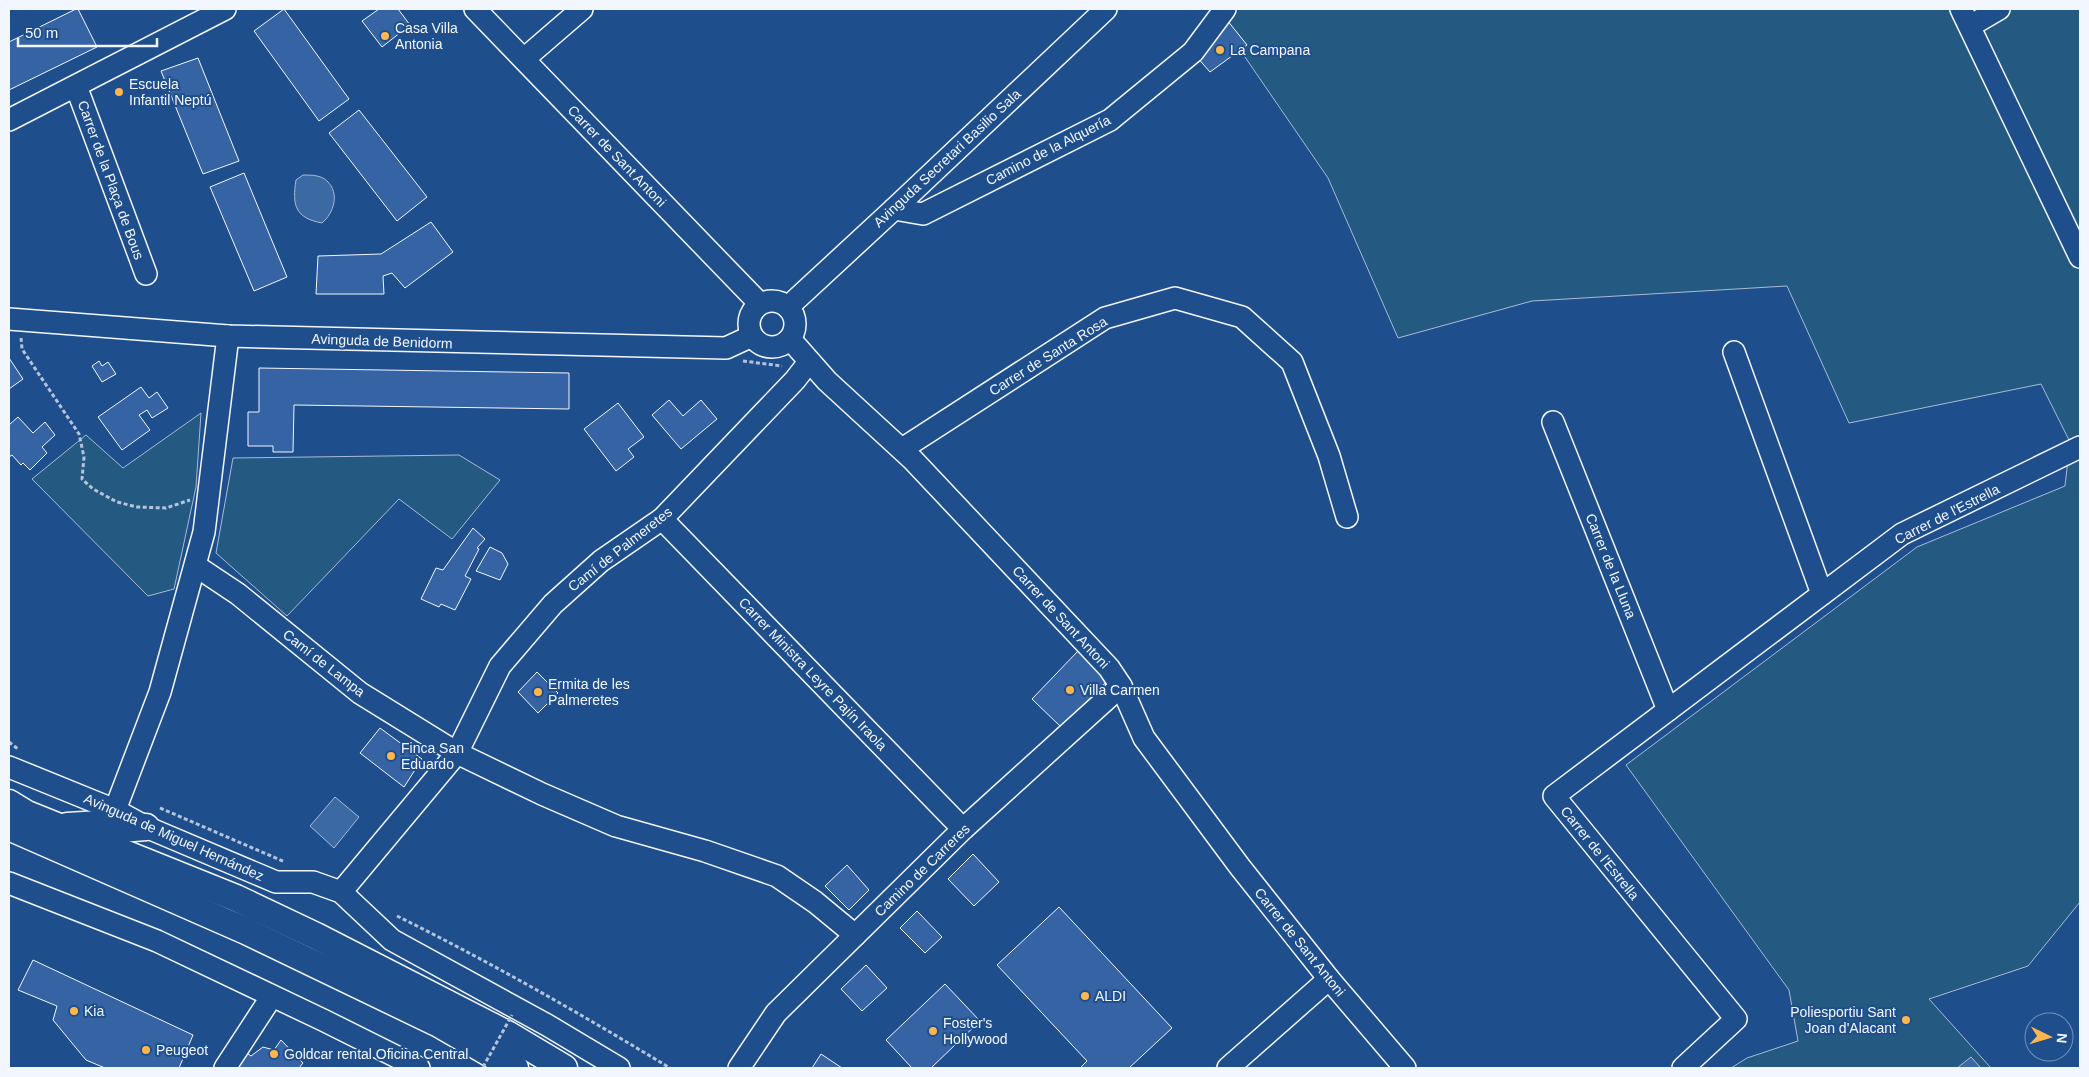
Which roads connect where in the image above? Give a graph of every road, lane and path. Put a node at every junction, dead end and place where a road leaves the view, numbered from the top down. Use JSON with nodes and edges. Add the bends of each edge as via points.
{"nodes":[{"id":1,"x":225,"y":9,"type":"edge"},
{"id":2,"x":475,"y":9,"type":"edge"},
{"id":3,"x":582,"y":9,"type":"edge"},
{"id":4,"x":1106,"y":9,"type":"edge"},
{"id":5,"x":1225,"y":9,"type":"edge"},
{"id":6,"x":1998,"y":9,"type":"edge"},
{"id":7,"x":1966,"y":18,"type":"edge"},
{"id":8,"x":524,"y":59,"type":"junction"},
{"id":9,"x":76,"y":86,"type":"junction"},
{"id":10,"x":9,"y":120,"type":"edge"},
{"id":11,"x":894,"y":209,"type":"junction"},
{"id":12,"x":2080,"y":257,"type":"edge"},
{"id":13,"x":146,"y":274,"type":"dead end"},
{"id":14,"x":760,"y":304,"type":"junction"},
{"id":15,"x":788,"y":307,"type":"junction"},
{"id":16,"x":14,"y":320,"type":"edge"},
{"id":17,"x":228,"y":336,"type":"junction"},
{"id":18,"x":752,"y":336,"type":"junction"},
{"id":19,"x":790,"y":339,"type":"junction"},
{"id":20,"x":1734,"y":352,"type":"dead end"},
{"id":21,"x":809,"y":362,"type":"junction"},
{"id":22,"x":1554,"y":422,"type":"dead end"},
{"id":23,"x":2080,"y":447,"type":"edge"},
{"id":24,"x":902,"y":449,"type":"junction"},
{"id":25,"x":210,"y":493,"type":"junction"},
{"id":26,"x":1347,"y":517,"type":"dead end"},
{"id":27,"x":662,"y":519,"type":"junction"},
{"id":28,"x":196,"y":566,"type":"junction"},
{"id":29,"x":1822,"y":594,"type":"junction"},
{"id":30,"x":1121,"y":686,"type":"junction"},
{"id":31,"x":1668,"y":710,"type":"junction"},
{"id":32,"x":457,"y":753,"type":"junction"},
{"id":33,"x":9,"y":767,"type":"edge"},
{"id":34,"x":9,"y":803,"type":"edge"},
{"id":35,"x":115,"y":810,"type":"junction"},
{"id":36,"x":56,"y":826,"type":"junction"},
{"id":37,"x":9,"y":827,"type":"edge"},
{"id":38,"x":146,"y":827,"type":"junction"},
{"id":39,"x":963,"y":829,"type":"junction"},
{"id":40,"x":9,"y":883,"type":"edge"},
{"id":41,"x":341,"y":892,"type":"junction"},
{"id":42,"x":855,"y":935,"type":"junction"},
{"id":43,"x":1329,"y":978,"type":"junction"},
{"id":44,"x":272,"y":996,"type":"junction"},
{"id":45,"x":512,"y":1015,"type":"dead end"},
{"id":46,"x":483,"y":1067,"type":"dead end"},
{"id":47,"x":225,"y":1068,"type":"edge"},
{"id":48,"x":419,"y":1068,"type":"edge"},
{"id":49,"x":515,"y":1068,"type":"edge"},
{"id":50,"x":564,"y":1068,"type":"edge"},
{"id":51,"x":619,"y":1068,"type":"edge"},
{"id":52,"x":738,"y":1068,"type":"edge"},
{"id":53,"x":1228,"y":1068,"type":"edge"},
{"id":54,"x":1405,"y":1068,"type":"edge"},
{"id":55,"x":1682,"y":1068,"type":"edge"}],
"edges":[{"from":1,"to":9,"type":"street"},
{"from":2,"to":8,"type":"street","name":"Carrer de Sant Antoni"},
{"from":3,"to":8,"type":"street"},
{"from":4,"to":11,"type":"street","name":"Avinguda Secretari Basilio Sala"},
{"from":5,"to":11,"type":"street","name":"Camino de la Alquería","via":[[1193,52],[1110,120],[924,214]]},
{"from":6,"to":7,"type":"street"},
{"from":7,"to":12,"type":"street"},
{"from":8,"to":14,"type":"street","name":"Carrer de Sant Antoni"},
{"from":9,"to":10,"type":"street"},
{"from":9,"to":13,"type":"street","name":"Carrer de la Plaça de Bous"},
{"from":11,"to":15,"type":"street","name":"Avinguda Secretari Basilio Sala"},
{"from":14,"to":15,"type":"street","via":[[774,301]]},
{"from":14,"to":18,"type":"street","via":[[750,319]]},
{"from":15,"to":19,"type":"street","via":[[794,319]]},
{"from":16,"to":17,"type":"street","name":"Avinguda de Benidorm"},
{"from":16,"to":25,"type":"path","via":[[22,350],[79,434],[84,457],[82,479],[93,489],[117,502],[137,507],[166,508]]},
{"from":17,"to":18,"type":"street","name":"Avinguda de Benidorm","via":[[726,348]]},
{"from":17,"to":25,"type":"street"},
{"from":18,"to":19,"type":"street","via":[[770,347]]},
{"from":19,"to":21,"type":"street","name":"Carrer de Sant Antoni"},
{"from":20,"to":29,"type":"street"},
{"from":21,"to":24,"type":"street","name":"Carrer de Sant Antoni"},
{"from":21,"to":27,"type":"street","name":"Camí de Palmeretes"},
{"from":22,"to":31,"type":"street","name":"Carrer de la Lluna"},
{"from":23,"to":29,"type":"street","name":"Carrer de l'Estrella","via":[[1902,534]]},
{"from":24,"to":26,"type":"street","name":"Carrer de Santa Rosa","via":[[1105,318],[1176,298],[1242,317],[1292,362],[1330,456]]},
{"from":24,"to":30,"type":"street","name":"Carrer de Sant Antoni","via":[[1110,668]]},
{"from":25,"to":28,"type":"street"},
{"from":27,"to":32,"type":"street","name":"Camí de Palmeretes","via":[[601,561],[553,604],[500,666]]},
{"from":27,"to":39,"type":"street","name":"Carrer Ministra Leyre Pajín Iraola"},
{"from":28,"to":32,"type":"street","name":"Camí de Lampa","via":[[238,594],[360,692]]},
{"from":28,"to":35,"type":"street","via":[[160,692]]},
{"from":29,"to":31,"type":"street","name":"Carrer de l'Estrella"},
{"from":30,"to":39,"type":"street","name":"Camino de Carreres"},
{"from":30,"to":43,"type":"street","name":"Carrer de Sant Antoni","via":[[1144,738],[1240,867]]},
{"from":31,"to":55,"type":"street","name":"Carrer de l'Estrella","via":[[1554,796],[1736,1019]]},
{"from":32,"to":41,"type":"street","name":"Camí de Palmeretes"},
{"from":32,"to":42,"type":"street","name":"Camí de Lampa","via":[[616,826],[705,851],[777,876]]},
{"from":33,"to":35,"type":"street","name":"Avinguda de Miguel Hernández"},
{"from":34,"to":36,"type":"main road"},
{"from":35,"to":38,"type":"street","name":"Avinguda de Miguel Hernández"},
{"from":36,"to":38,"type":"main road"},
{"from":36,"to":50,"type":"main road","via":[[236,898],[507,1034]]},
{"from":37,"to":49,"type":"main road","via":[[246,931],[439,1024]]},
{"from":38,"to":41,"type":"street","name":"Avinguda de Miguel Hernández","via":[[276,882],[313,882]]},
{"from":39,"to":42,"type":"street","name":"Camino de Carreres"},
{"from":40,"to":44,"type":"street","via":[[157,941]]},
{"from":41,"to":51,"type":"street","name":"Avinguda de Miguel Hernández","via":[[392,940]]},
{"from":42,"to":52,"type":"street","name":"Camino de Carreres","via":[[776,1013]]},
{"from":43,"to":53,"type":"street"},
{"from":43,"to":54,"type":"street","name":"Carrer de Sant Antoni"},
{"from":44,"to":47,"type":"street"},
{"from":44,"to":48,"type":"street"},
{"from":45,"to":46,"type":"path","bridge":true}]}
